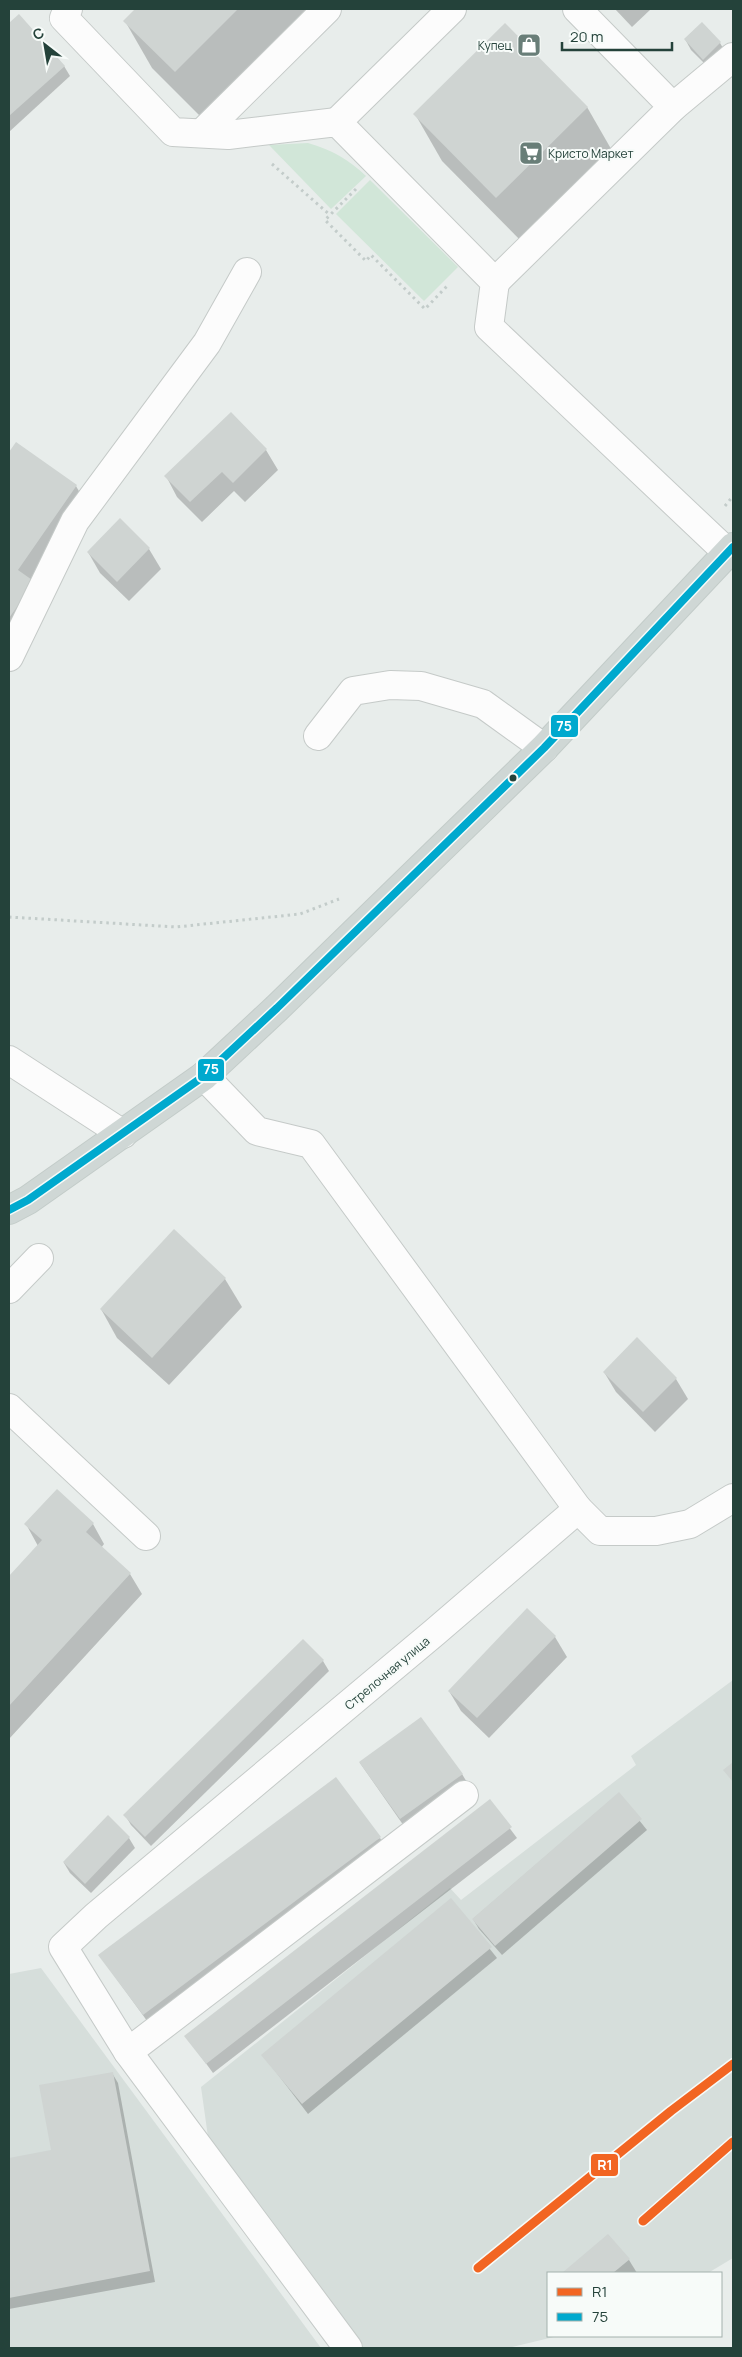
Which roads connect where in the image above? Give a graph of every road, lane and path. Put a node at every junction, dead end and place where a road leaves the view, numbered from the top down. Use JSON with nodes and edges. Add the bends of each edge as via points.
{"nodes":[{"id":1,"x":68,"y":9,"type":"edge"},
{"id":2,"x":328,"y":9,"type":"edge"},
{"id":3,"x":452,"y":9,"type":"edge"},
{"id":4,"x":576,"y":9,"type":"edge"},
{"id":5,"x":733,"y":57,"type":"edge"},
{"id":6,"x":673,"y":107,"type":"junction"},
{"id":7,"x":337,"y":122,"type":"junction"},
{"id":8,"x":202,"y":133,"type":"junction"},
{"id":9,"x":268,"y":160,"type":"dead end"},
{"id":10,"x":361,"y":184,"type":"dead end"},
{"id":11,"x":330,"y":215,"type":"junction"},
{"id":12,"x":473,"y":260,"type":"junction"},
{"id":13,"x":247,"y":272,"type":"dead end"},
{"id":14,"x":495,"y":282,"type":"junction"},
{"id":15,"x":733,"y":496,"type":"edge"},
{"id":16,"x":703,"y":531,"type":"junction"},
{"id":17,"x":731,"y":550,"type":"edge"},
{"id":18,"x":9,"y":657,"type":"edge"},
{"id":19,"x":318,"y":736,"type":"dead end"},
{"id":20,"x":544,"y":748,"type":"junction"},
{"id":21,"x":340,"y":898,"type":"dead end"},
{"id":22,"x":9,"y":918,"type":"edge"},
{"id":23,"x":9,"y":1060,"type":"edge"},
{"id":24,"x":204,"y":1076,"type":"junction"},
{"id":25,"x":123,"y":1134,"type":"junction"},
{"id":26,"x":9,"y":1210,"type":"edge"},
{"id":27,"x":39,"y":1258,"type":"dead end"},
{"id":28,"x":9,"y":1289,"type":"edge"},
{"id":29,"x":9,"y":1408,"type":"edge"},
{"id":30,"x":733,"y":1498,"type":"edge"},
{"id":31,"x":578,"y":1509,"type":"junction"},
{"id":32,"x":146,"y":1536,"type":"dead end"},
{"id":33,"x":464,"y":1794,"type":"dead end"},
{"id":34,"x":128,"y":2052,"type":"junction"},
{"id":35,"x":348,"y":2348,"type":"edge"}],
"edges":[{"from":1,"to":8,"type":"street","via":[[64,18],[173,132]]},
{"from":2,"to":8,"type":"street"},
{"from":3,"to":7,"type":"street"},
{"from":4,"to":6,"type":"street"},
{"from":5,"to":6,"type":"street"},
{"from":6,"to":14,"type":"street"},
{"from":7,"to":8,"type":"street","via":[[228,135]]},
{"from":7,"to":12,"type":"street"},
{"from":9,"to":11,"type":"path"},
{"from":10,"to":11,"type":"path"},
{"from":11,"to":12,"type":"path","via":[[325,220],[366,261],[371,255],[425,309]]},
{"from":12,"to":14,"type":"street"},
{"from":13,"to":18,"type":"street","via":[[207,343],[76,521]]},
{"from":14,"to":16,"type":"street","via":[[489,328]]},
{"from":15,"to":16,"type":"path"},
{"from":16,"to":17,"type":"street"},
{"from":17,"to":20,"type":"main road"},
{"from":19,"to":20,"type":"street","via":[[352,691],[390,685],[421,686],[483,704]]},
{"from":20,"to":24,"type":"main road"},
{"from":21,"to":22,"type":"path","via":[[300,914],[176,927]]},
{"from":23,"to":25,"type":"street"},
{"from":24,"to":25,"type":"main road"},
{"from":24,"to":31,"type":"street","via":[[257,1131],[312,1144]]},
{"from":25,"to":26,"type":"main road"},
{"from":27,"to":28,"type":"street"},
{"from":29,"to":32,"type":"street"},
{"from":30,"to":31,"type":"street","via":[[690,1524],[656,1531],[600,1531]]},
{"from":31,"to":34,"type":"street","name":"Стрелочная улица","via":[[63,1947]]},
{"from":33,"to":34,"type":"street"},
{"from":34,"to":35,"type":"street"}]}
